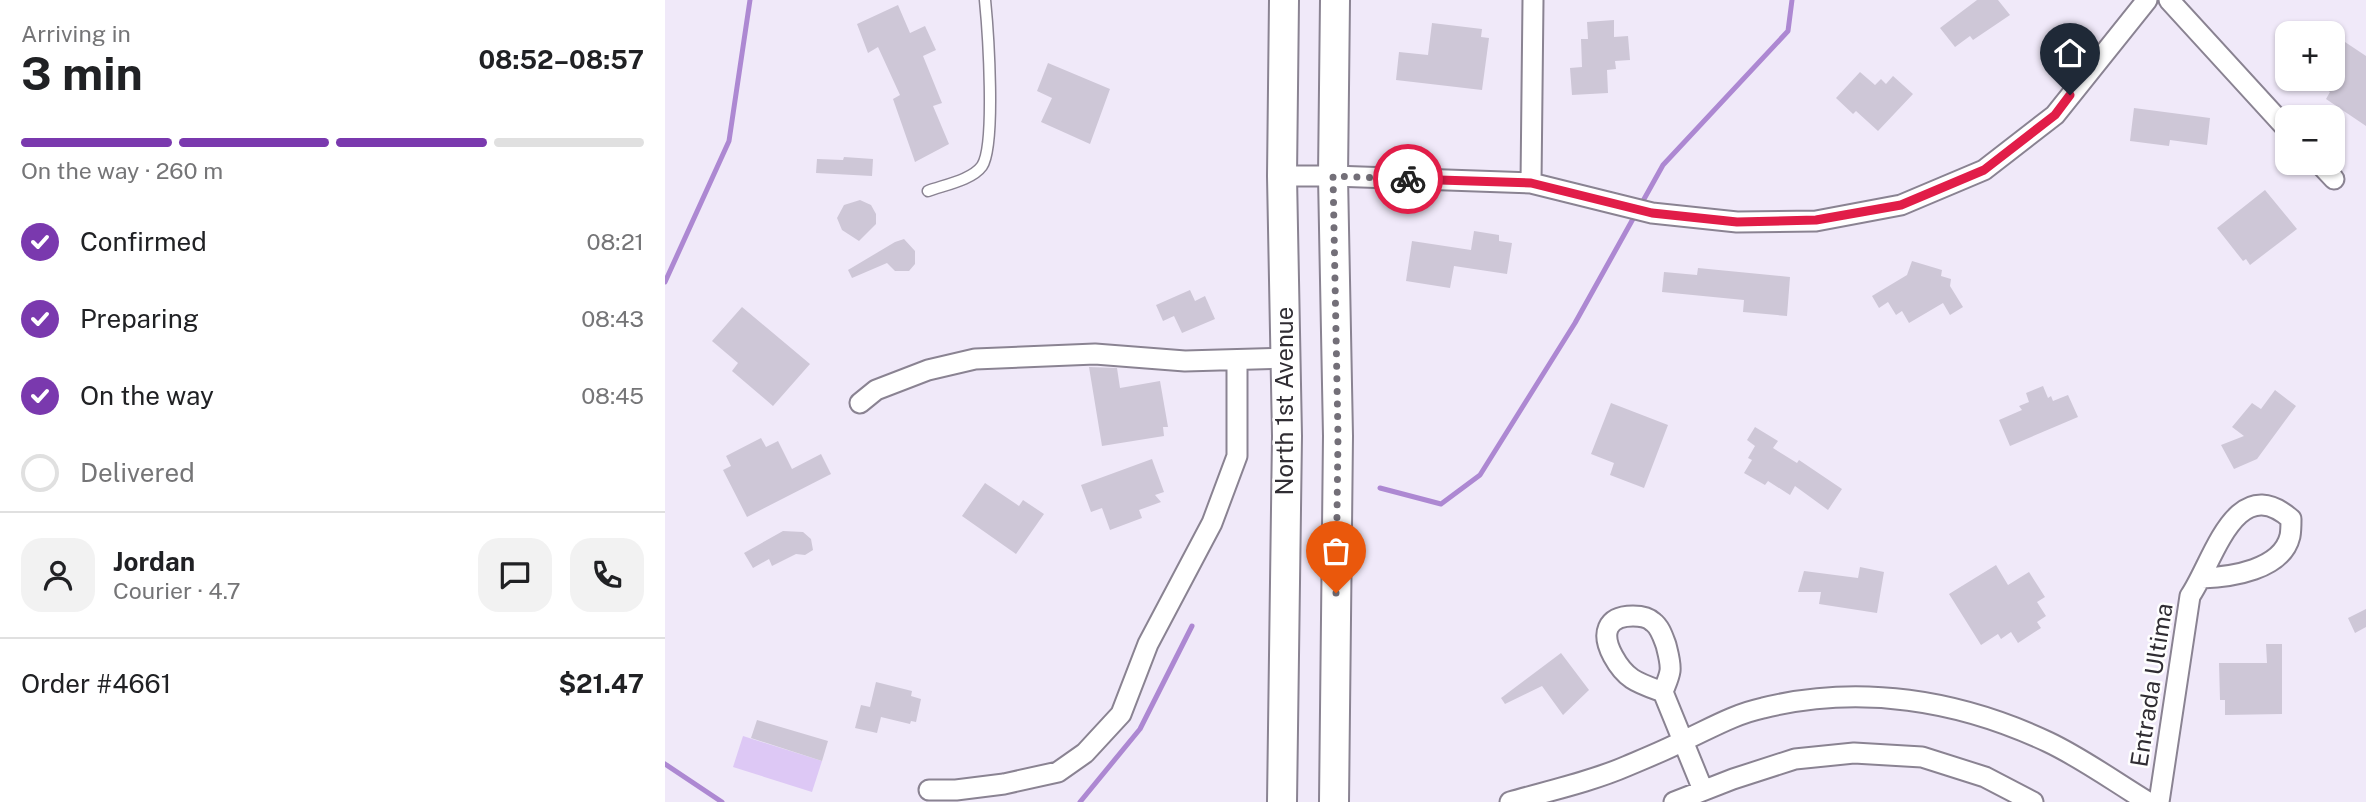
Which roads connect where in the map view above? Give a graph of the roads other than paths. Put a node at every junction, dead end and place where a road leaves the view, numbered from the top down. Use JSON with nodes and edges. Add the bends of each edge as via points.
{"nodes":[{"id":1,"x":985,"y":0,"type":"edge"},
{"id":2,"x":1284,"y":0,"type":"edge"},
{"id":3,"x":1335,"y":0,"type":"edge"},
{"id":4,"x":1533,"y":0,"type":"edge"},
{"id":5,"x":2147,"y":0,"type":"edge"},
{"id":6,"x":2169,"y":0,"type":"edge"},
{"id":7,"x":2275,"y":116,"type":"edge"},
{"id":8,"x":2330,"y":175,"type":"edge"},
{"id":9,"x":1282,"y":176,"type":"junction"},
{"id":10,"x":1333,"y":176,"type":"junction"},
{"id":11,"x":2334,"y":179,"type":"dead end"},
{"id":12,"x":1531,"y":183,"type":"junction"},
{"id":13,"x":928,"y":191,"type":"dead end"},
{"id":14,"x":1285,"y":358,"type":"junction"},
{"id":15,"x":1237,"y":359,"type":"junction"},
{"id":16,"x":860,"y":403,"type":"dead end"},
{"id":17,"x":2202,"y":578,"type":"junction"},
{"id":18,"x":1663,"y":692,"type":"dead end"},
{"id":19,"x":1685,"y":741,"type":"junction"},
{"id":20,"x":929,"y":790,"type":"dead end"},
{"id":21,"x":1703,"y":790,"type":"junction"},
{"id":22,"x":1282,"y":802,"type":"edge"},
{"id":23,"x":1334,"y":802,"type":"edge"},
{"id":24,"x":1510,"y":802,"type":"edge"},
{"id":25,"x":1674,"y":802,"type":"edge"},
{"id":26,"x":2033,"y":802,"type":"edge"},
{"id":27,"x":2148,"y":802,"type":"edge"},
{"id":28,"x":2159,"y":802,"type":"edge"}],
"edges":[{"from":1,"to":13,"type":"lane","via":[[988,146],[982,166],[969,176]]},
{"from":2,"to":9,"type":"main road","name":"North 1st Avenue"},
{"from":3,"to":10,"type":"main road","name":"North 1st Avenue"},
{"from":4,"to":12,"type":"street"},
{"from":5,"to":12,"type":"street","via":[[2055,115],[1984,170],[1901,205],[1816,220],[1737,222],[1652,213]]},
{"from":6,"to":7,"type":"street"},
{"from":8,"to":11,"type":"street"},
{"from":9,"to":10,"type":"street"},
{"from":9,"to":14,"type":"main road","name":"North 1st Avenue"},
{"from":10,"to":12,"type":"street"},
{"from":10,"to":23,"type":"main road","name":"North 1st Avenue","via":[[1338,436]]},
{"from":14,"to":15,"type":"street"},
{"from":14,"to":22,"type":"main road","name":"North 1st Avenue"},
{"from":15,"to":16,"type":"street","via":[[1185,361],[1095,354],[975,359],[928,370],[876,390]]},
{"from":15,"to":20,"type":"street","via":[[1237,456],[1212,523],[1148,644],[1121,714],[1085,752],[1058,772],[1004,784]]},
{"from":17,"to":17,"type":"street","name":"Entrada Ultima","via":[[2233,577],[2262,566],[2282,552],[2290,537],[2291,519],[2278,508],[2259,505],[2236,516],[2208,558]]},
{"from":17,"to":28,"type":"street","name":"Entrada Ultima","via":[[2190,596]]},
{"from":18,"to":19,"type":"street"},
{"from":19,"to":21,"type":"street"},
{"from":19,"to":24,"type":"street","via":[[1622,768]]},
{"from":19,"to":27,"type":"street","via":[[1730,719],[1800,701],[1864,695],[1920,700],[1979,715],[2049,742]]},
{"from":21,"to":25,"type":"street"},
{"from":21,"to":26,"type":"street","via":[[1795,759],[1854,752],[1922,757],[1985,777]]}]}
